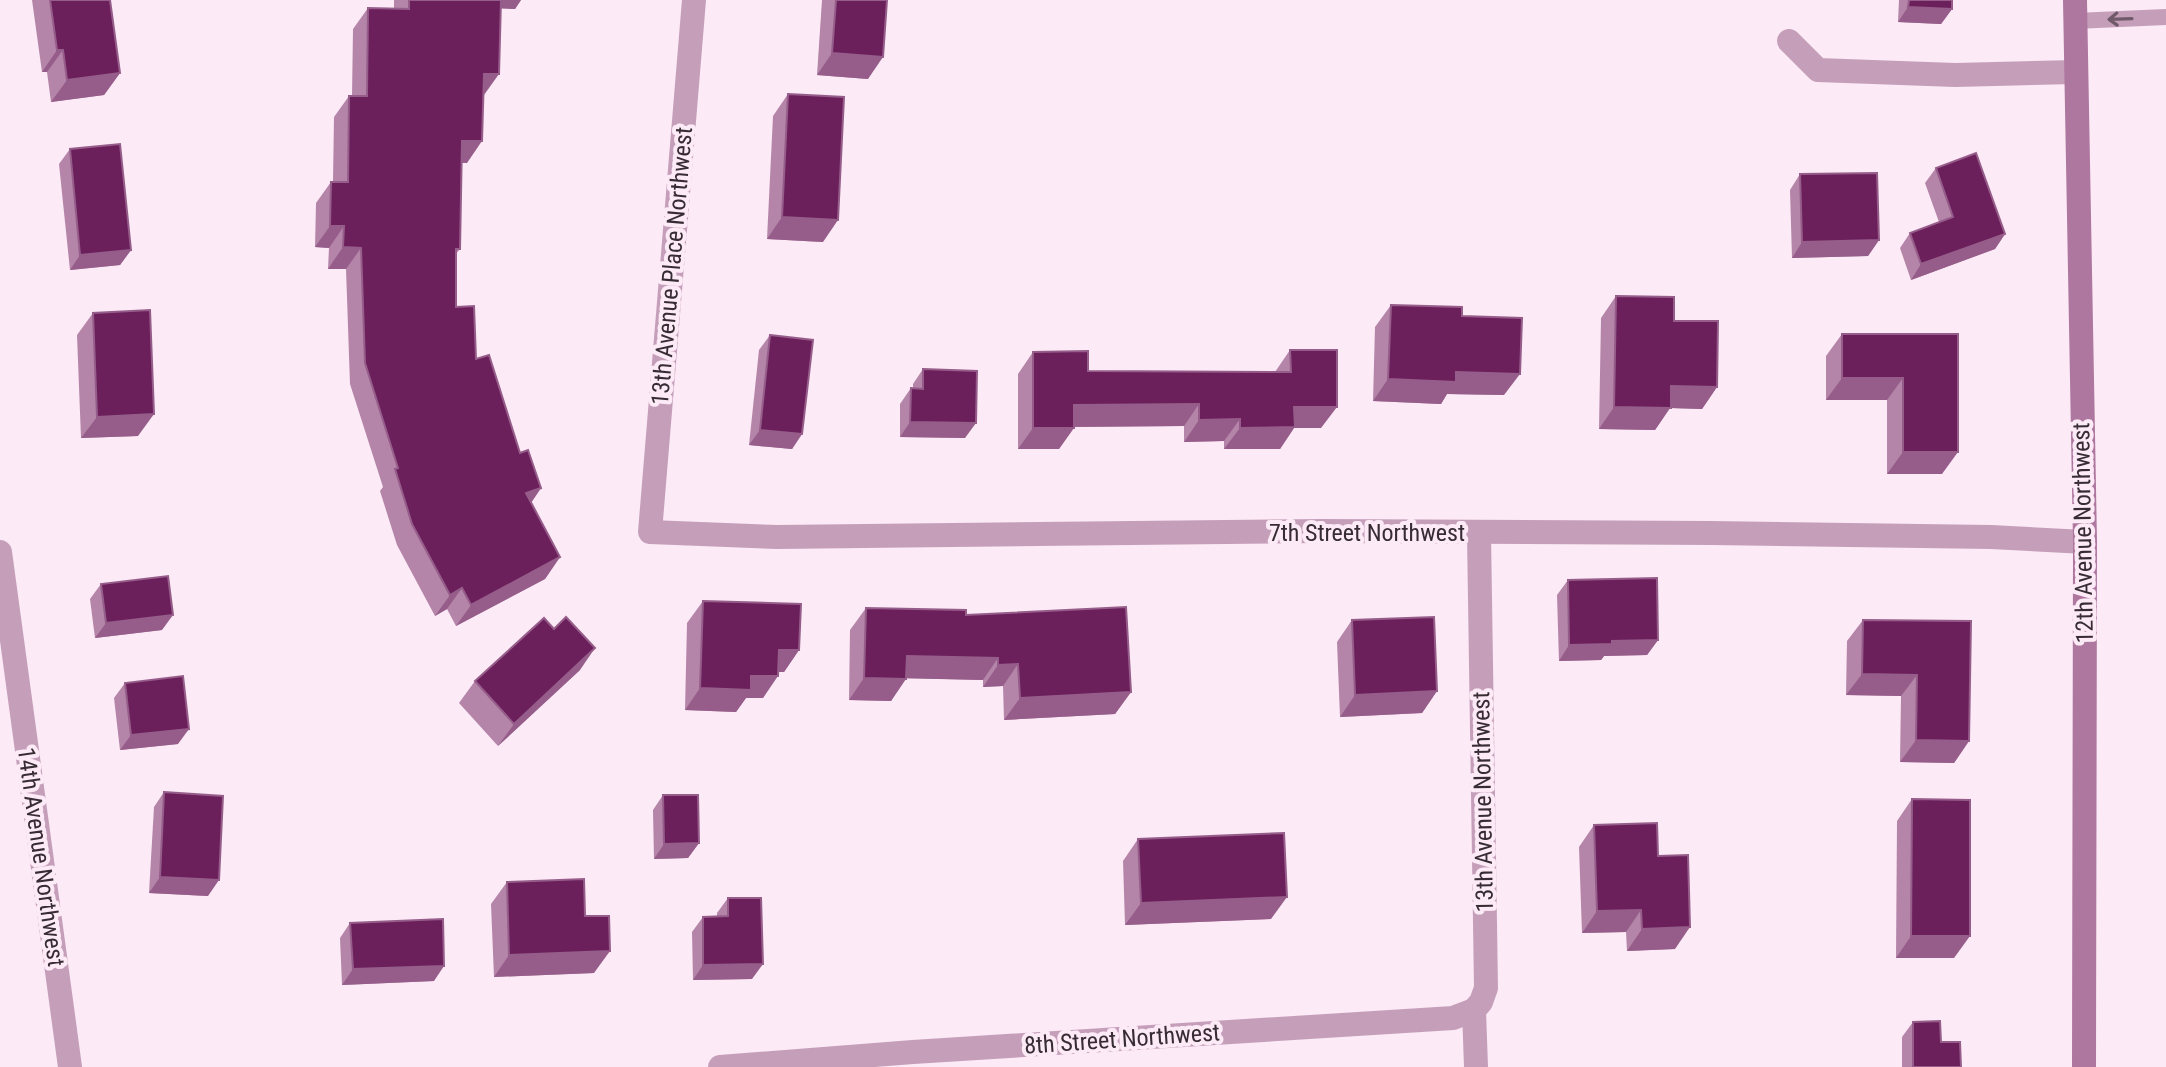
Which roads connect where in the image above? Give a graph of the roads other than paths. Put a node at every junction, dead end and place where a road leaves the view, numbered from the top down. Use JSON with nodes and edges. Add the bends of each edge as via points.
{"nodes":[{"id":1,"x":694,"y":0,"type":"edge"},
{"id":2,"x":2075,"y":10,"type":"edge"},
{"id":3,"x":2166,"y":17,"type":"edge"},
{"id":4,"x":1789,"y":41,"type":"dead end"},
{"id":5,"x":2075,"y":72,"type":"junction"},
{"id":6,"x":650,"y":532,"type":"joint"},
{"id":7,"x":1479,"y":534,"type":"junction"},
{"id":8,"x":2085,"y":542,"type":"junction"},
{"id":9,"x":0,"y":552,"type":"edge"},
{"id":10,"x":1474,"y":1010,"type":"junction"},
{"id":11,"x":70,"y":1067,"type":"edge"},
{"id":12,"x":720,"y":1067,"type":"edge"},
{"id":13,"x":1476,"y":1067,"type":"edge"},
{"id":14,"x":2084,"y":1067,"type":"edge"}],
"edges":[{"from":1,"to":6,"type":"street","name":"13th Avenue Place Northwest"},
{"from":3,"to":2,"type":"lane","one_way":true},
{"from":2,"to":5,"type":"main road","name":"12th Avenue Northwest"},
{"from":4,"to":5,"type":"street","via":[[1818,70]]},
{"from":5,"to":8,"type":"main road","name":"12th Avenue Northwest"},
{"from":6,"to":7,"type":"street","name":"7th Street Northwest","via":[[777,537]]},
{"from":7,"to":8,"type":"street","name":"7th Street Northwest","via":[[1882,535]]},
{"from":7,"to":10,"type":"street","name":"13th Avenue Northwest","via":[[1486,988]]},
{"from":8,"to":14,"type":"main road","name":"12th Avenue Northwest"},
{"from":9,"to":11,"type":"street","name":"14th Avenue Northwest"},
{"from":10,"to":12,"type":"street","name":"8th Street Northwest","via":[[1453,1018]]},
{"from":10,"to":13,"type":"street","name":"13th Avenue Northwest"}]}
